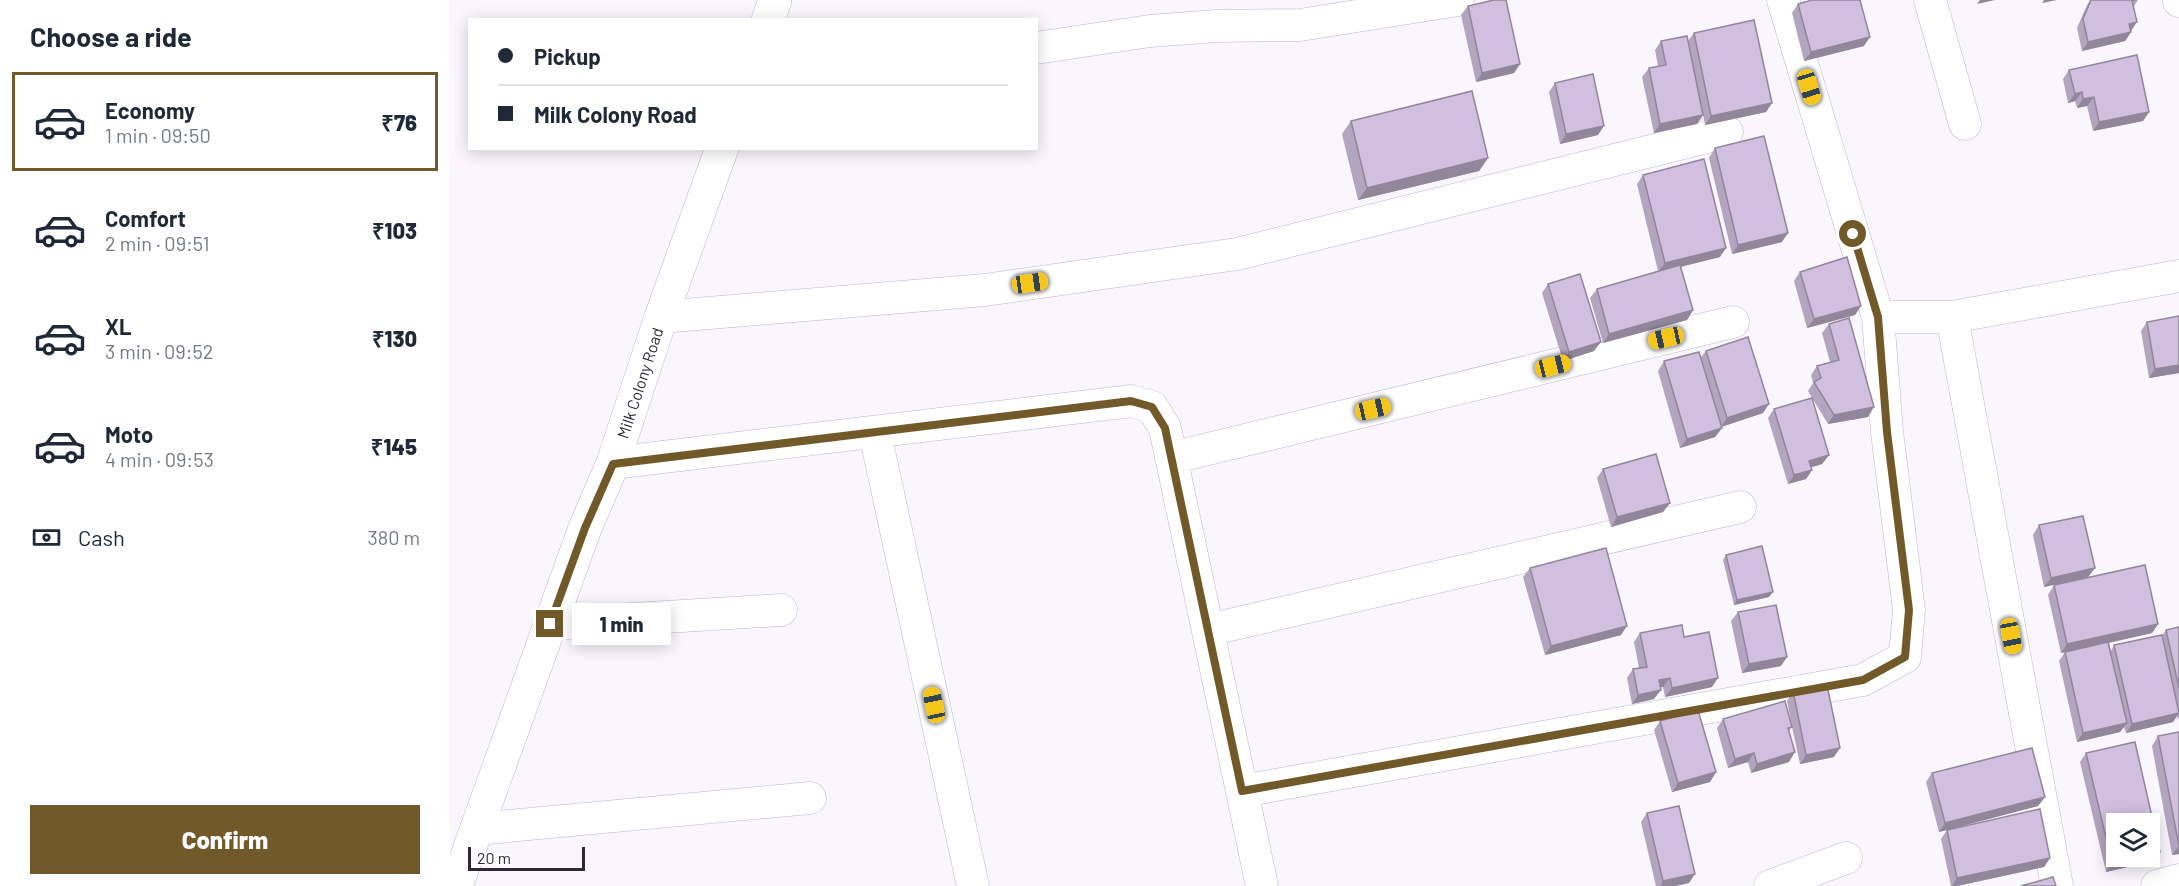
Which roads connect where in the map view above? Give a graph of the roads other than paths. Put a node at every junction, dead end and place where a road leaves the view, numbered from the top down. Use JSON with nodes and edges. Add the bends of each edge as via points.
{"nodes":[{"id":1,"x":775,"y":0,"type":"edge"},
{"id":2,"x":1458,"y":0,"type":"edge"},
{"id":3,"x":1783,"y":0,"type":"edge"},
{"id":4,"x":1930,"y":0,"type":"edge"},
{"id":5,"x":769,"y":18,"type":"edge"},
{"id":6,"x":1038,"y":48,"type":"edge"},
{"id":7,"x":1965,"y":124,"type":"dead end"},
{"id":8,"x":1727,"y":132,"type":"edge"},
{"id":9,"x":721,"y":150,"type":"edge"},
{"id":10,"x":2179,"y":276,"type":"edge"},
{"id":11,"x":661,"y":317,"type":"junction"},
{"id":12,"x":1878,"y":317,"type":"junction"},
{"id":13,"x":1952,"y":317,"type":"junction"},
{"id":14,"x":1733,"y":322,"type":"dead end"},
{"id":15,"x":875,"y":432,"type":"junction"},
{"id":16,"x":1171,"y":458,"type":"junction"},
{"id":17,"x":613,"y":464,"type":"junction"},
{"id":18,"x":1740,"y":507,"type":"dead end"},
{"id":19,"x":781,"y":610,"type":"dead end"},
{"id":20,"x":550,"y":624,"type":"junction"},
{"id":21,"x":1208,"y":630,"type":"junction"},
{"id":22,"x":1242,"y":791,"type":"junction"},
{"id":23,"x":810,"y":798,"type":"dead end"},
{"id":24,"x":476,"y":829,"type":"junction"},
{"id":25,"x":1846,"y":858,"type":"dead end"},
{"id":26,"x":2179,"y":880,"type":"edge"},
{"id":27,"x":456,"y":886,"type":"edge"},
{"id":28,"x":973,"y":886,"type":"edge"},
{"id":29,"x":1262,"y":886,"type":"edge"},
{"id":30,"x":1770,"y":886,"type":"edge"},
{"id":31,"x":2057,"y":886,"type":"edge"},
{"id":32,"x":2157,"y":886,"type":"edge"}],
"edges":[{"from":1,"to":5,"type":"street"},
{"from":2,"to":6,"type":"street","via":[[1300,26],[1150,31]]},
{"from":3,"to":12,"type":"street"},
{"from":4,"to":7,"type":"street"},
{"from":8,"to":11,"type":"street","via":[[1237,254],[985,290]]},
{"from":9,"to":11,"type":"street","name":"Milk Colony Road"},
{"from":10,"to":13,"type":"street"},
{"from":11,"to":17,"type":"street","name":"Milk Colony Road"},
{"from":12,"to":13,"type":"street"},
{"from":12,"to":22,"type":"street","via":[[1887,432],[1909,610],[1905,657],[1863,680]]},
{"from":13,"to":31,"type":"street"},
{"from":14,"to":16,"type":"street"},
{"from":15,"to":16,"type":"street","via":[[1131,401],[1152,407],[1165,428]]},
{"from":15,"to":17,"type":"street"},
{"from":15,"to":28,"type":"street"},
{"from":16,"to":21,"type":"street"},
{"from":17,"to":20,"type":"street","name":"Milk Colony Road"},
{"from":18,"to":21,"type":"street"},
{"from":19,"to":20,"type":"street"},
{"from":20,"to":24,"type":"street","name":"Milk Colony Road"},
{"from":21,"to":22,"type":"street"},
{"from":22,"to":29,"type":"street"},
{"from":23,"to":24,"type":"street"},
{"from":24,"to":27,"type":"street","name":"Milk Colony Road"},
{"from":25,"to":30,"type":"street"},
{"from":26,"to":32,"type":"street"}]}
